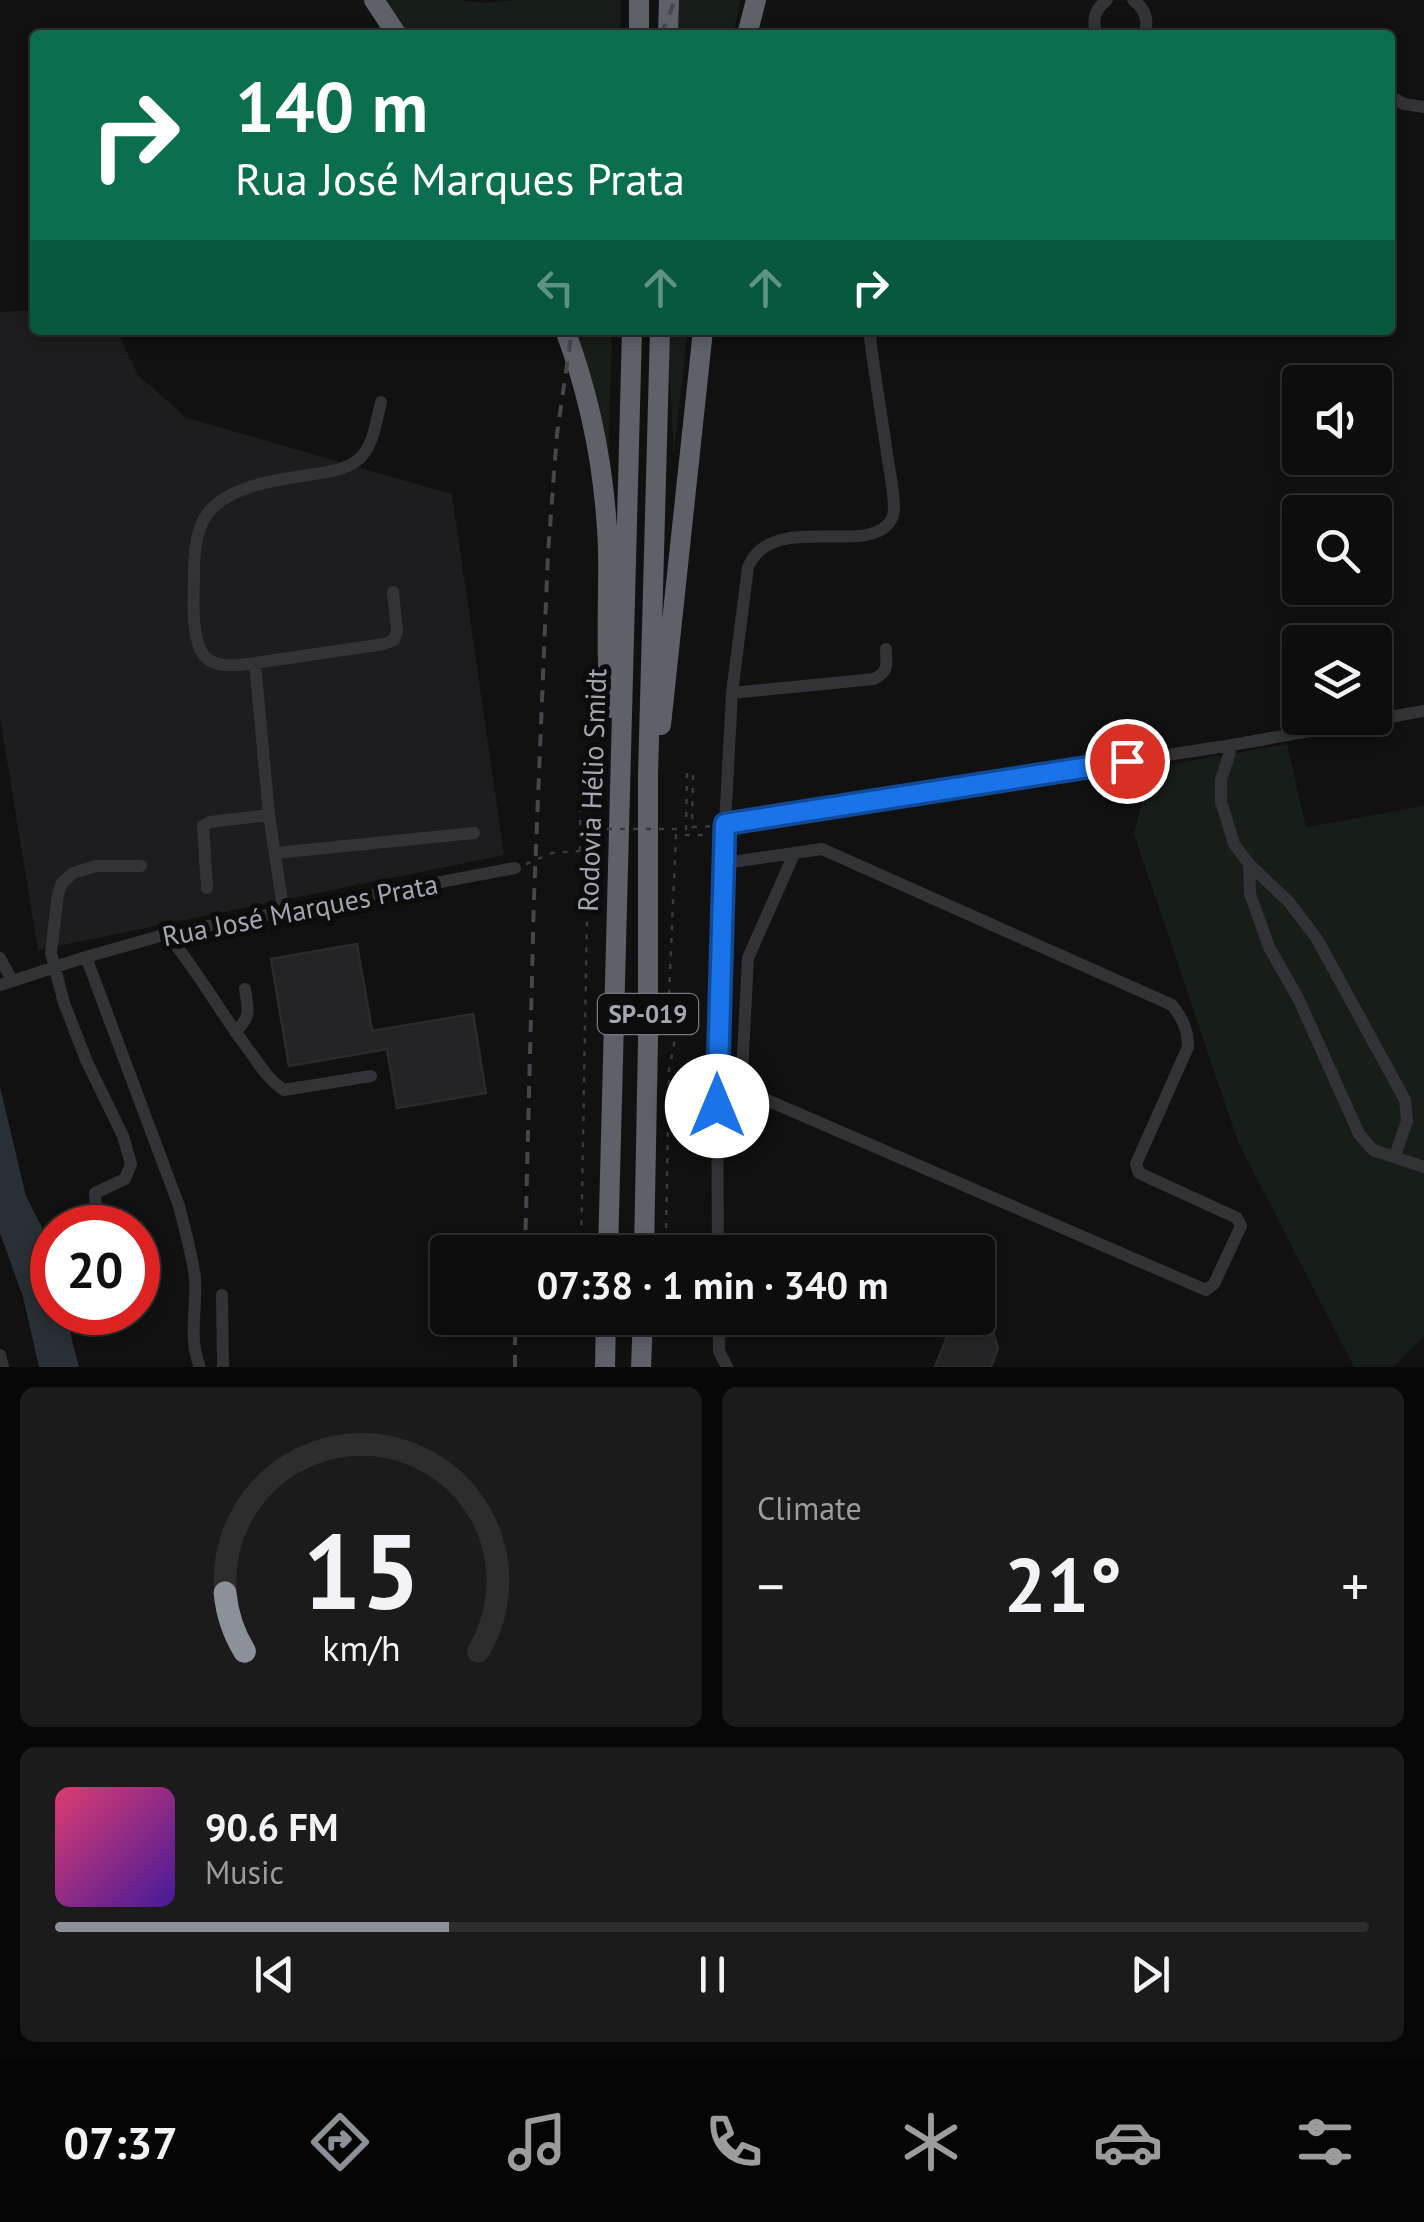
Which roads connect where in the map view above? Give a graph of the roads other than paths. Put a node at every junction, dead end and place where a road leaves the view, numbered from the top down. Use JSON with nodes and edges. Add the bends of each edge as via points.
{"nodes":[{"id":1,"x":374,"y":0,"type":"edge"},
{"id":2,"x":638,"y":0,"type":"edge"},
{"id":3,"x":669,"y":0,"type":"edge"},
{"id":4,"x":756,"y":0,"type":"edge"},
{"id":5,"x":1107,"y":0,"type":"edge"},
{"id":6,"x":1134,"y":0,"type":"edge"},
{"id":7,"x":394,"y":30,"type":"edge"},
{"id":8,"x":638,"y":30,"type":"edge"},
{"id":9,"x":668,"y":30,"type":"edge"},
{"id":10,"x":748,"y":30,"type":"edge"},
{"id":11,"x":1096,"y":30,"type":"edge"},
{"id":12,"x":1145,"y":30,"type":"edge"},
{"id":13,"x":1395,"y":99,"type":"edge"},
{"id":14,"x":1424,"y":107,"type":"edge"},
{"id":15,"x":567,"y":335,"type":"edge"},
{"id":16,"x":632,"y":335,"type":"edge"},
{"id":17,"x":660,"y":335,"type":"edge"},
{"id":18,"x":702,"y":335,"type":"edge"},
{"id":19,"x":870,"y":335,"type":"edge"},
{"id":20,"x":381,"y":402,"type":"dead end"},
{"id":21,"x":394,"y":592,"type":"dead end"},
{"id":22,"x":886,"y":649,"type":"dead end"},
{"id":23,"x":255,"y":663,"type":"junction"},
{"id":24,"x":732,"y":693,"type":"junction"},
{"id":25,"x":1424,"y":711,"type":"edge"},
{"id":26,"x":1232,"y":745,"type":"junction"},
{"id":27,"x":648,"y":776,"type":"junction"},
{"id":28,"x":619,"y":780,"type":"junction"},
{"id":29,"x":269,"y":815,"type":"junction"},
{"id":30,"x":719,"y":825,"type":"junction"},
{"id":31,"x":474,"y":833,"type":"dead end"},
{"id":32,"x":275,"y":853,"type":"junction"},
{"id":33,"x":794,"y":854,"type":"junction"},
{"id":34,"x":725,"y":863,"type":"junction"},
{"id":35,"x":1249,"y":864,"type":"junction"},
{"id":36,"x":140,"y":866,"type":"dead end"},
{"id":37,"x":515,"y":868,"type":"road end"},
{"id":38,"x":208,"y":888,"type":"dead end"},
{"id":39,"x":284,"y":914,"type":"junction"},
{"id":40,"x":167,"y":934,"type":"junction"},
{"id":41,"x":86,"y":957,"type":"junction"},
{"id":42,"x":0,"y":958,"type":"edge"},
{"id":43,"x":54,"y":967,"type":"junction"},
{"id":44,"x":4,"y":984,"type":"edge"},
{"id":45,"x":245,"y":989,"type":"dead end"},
{"id":46,"x":235,"y":1032,"type":"junction"},
{"id":47,"x":371,"y":1076,"type":"dead end"},
{"id":48,"x":1395,"y":1156,"type":"junction"},
{"id":49,"x":1424,"y":1167,"type":"edge"},
{"id":50,"x":96,"y":1205,"type":"edge"},
{"id":51,"x":608,"y":1235,"type":"edge"},
{"id":52,"x":644,"y":1235,"type":"edge"},
{"id":53,"x":718,"y":1235,"type":"edge"},
{"id":54,"x":222,"y":1295,"type":"dead end"},
{"id":55,"x":606,"y":1335,"type":"edge"},
{"id":56,"x":642,"y":1335,"type":"edge"},
{"id":57,"x":645,"y":1335,"type":"edge"},
{"id":58,"x":719,"y":1335,"type":"edge"},
{"id":59,"x":0,"y":1355,"type":"edge"},
{"id":60,"x":4,"y":1367,"type":"edge"},
{"id":61,"x":200,"y":1367,"type":"edge"},
{"id":62,"x":223,"y":1367,"type":"edge"},
{"id":63,"x":605,"y":1367,"type":"edge"},
{"id":64,"x":641,"y":1367,"type":"edge"},
{"id":65,"x":650,"y":1367,"type":"edge"},
{"id":66,"x":728,"y":1367,"type":"edge"}],
"edges":[{"from":1,"to":7,"type":"highway"},
{"from":2,"to":8,"type":"highway"},
{"from":3,"to":9,"type":"highway"},
{"from":4,"to":10,"type":"highway"},
{"from":5,"to":11,"type":"street","via":[[1095,13]]},
{"from":6,"to":12,"type":"street","via":[[1144,11]]},
{"from":13,"to":14,"type":"street"},
{"from":15,"to":28,"type":"highway","via":[[602,480],[608,682]]},
{"from":16,"to":28,"type":"highway","name":"Rodovia Hélio Smidt","number":"SP-019"},
{"from":17,"to":27,"type":"highway","name":"Rodovia Hélio Smidt","number":"SP-019"},
{"from":18,"to":27,"type":"highway","via":[[666,688]]},
{"from":19,"to":24,"type":"street","via":[[892,519],[864,535],[767,544],[752,557]]},
{"from":20,"to":23,"type":"street","via":[[368,448],[356,461],[248,488],[216,506],[200,528],[194,563],[197,640],[212,662]]},
{"from":21,"to":23,"type":"street","via":[[394,640]]},
{"from":22,"to":24,"type":"street","via":[[886,667],[874,679]]},
{"from":23,"to":29,"type":"street"},
{"from":24,"to":30,"type":"street"},
{"from":25,"to":26,"type":"street"},
{"from":26,"to":30,"type":"street"},
{"from":26,"to":35,"type":"street","via":[[1221,801],[1234,844]]},
{"from":27,"to":52,"type":"highway","name":"Rodovia Hélio Smidt","number":"SP-019"},
{"from":28,"to":51,"type":"highway","name":"Rodovia Hélio Smidt","number":"SP-019"},
{"from":29,"to":32,"type":"street"},
{"from":29,"to":38,"type":"street","via":[[204,826]]},
{"from":30,"to":34,"type":"street"},
{"from":31,"to":32,"type":"street"},
{"from":32,"to":39,"type":"street"},
{"from":33,"to":33,"type":"street","via":[[822,848],[1172,1006],[1188,1047],[1136,1164],[1139,1173],[1238,1218],[1241,1226],[1214,1284],[1206,1290],[745,1085],[748,958]]},
{"from":33,"to":34,"type":"street"},
{"from":34,"to":53,"type":"street"},
{"from":35,"to":48,"type":"street","via":[[1250,894],[1269,947],[1359,1134],[1372,1150]]},
{"from":35,"to":48,"type":"street","via":[[1316,938],[1405,1100],[1408,1121]]},
{"from":36,"to":43,"type":"street","via":[[96,866],[62,883]]},
{"from":37,"to":39,"type":"street","name":"Rua José Marques Prata"},
{"from":39,"to":40,"type":"street","name":"Rua José Marques Prata"},
{"from":40,"to":41,"type":"street","name":"Rua José Marques Prata"},
{"from":40,"to":46,"type":"street"},
{"from":41,"to":43,"type":"street","name":"Rua José Marques Prata"},
{"from":41,"to":61,"type":"street","via":[[179,1206],[195,1280]]},
{"from":42,"to":44,"type":"street"},
{"from":43,"to":44,"type":"street","name":"Rua José Marques Prata"},
{"from":43,"to":50,"type":"street","via":[[131,1164],[125,1179],[95,1194]]},
{"from":45,"to":46,"type":"street","via":[[248,1014]]},
{"from":46,"to":47,"type":"street","via":[[284,1090]]},
{"from":48,"to":49,"type":"street"},
{"from":54,"to":62,"type":"street"},
{"from":55,"to":63,"type":"highway"},
{"from":56,"to":64,"type":"highway"},
{"from":57,"to":65,"type":"highway"},
{"from":58,"to":66,"type":"street"},
{"from":59,"to":60,"type":"street"}]}
